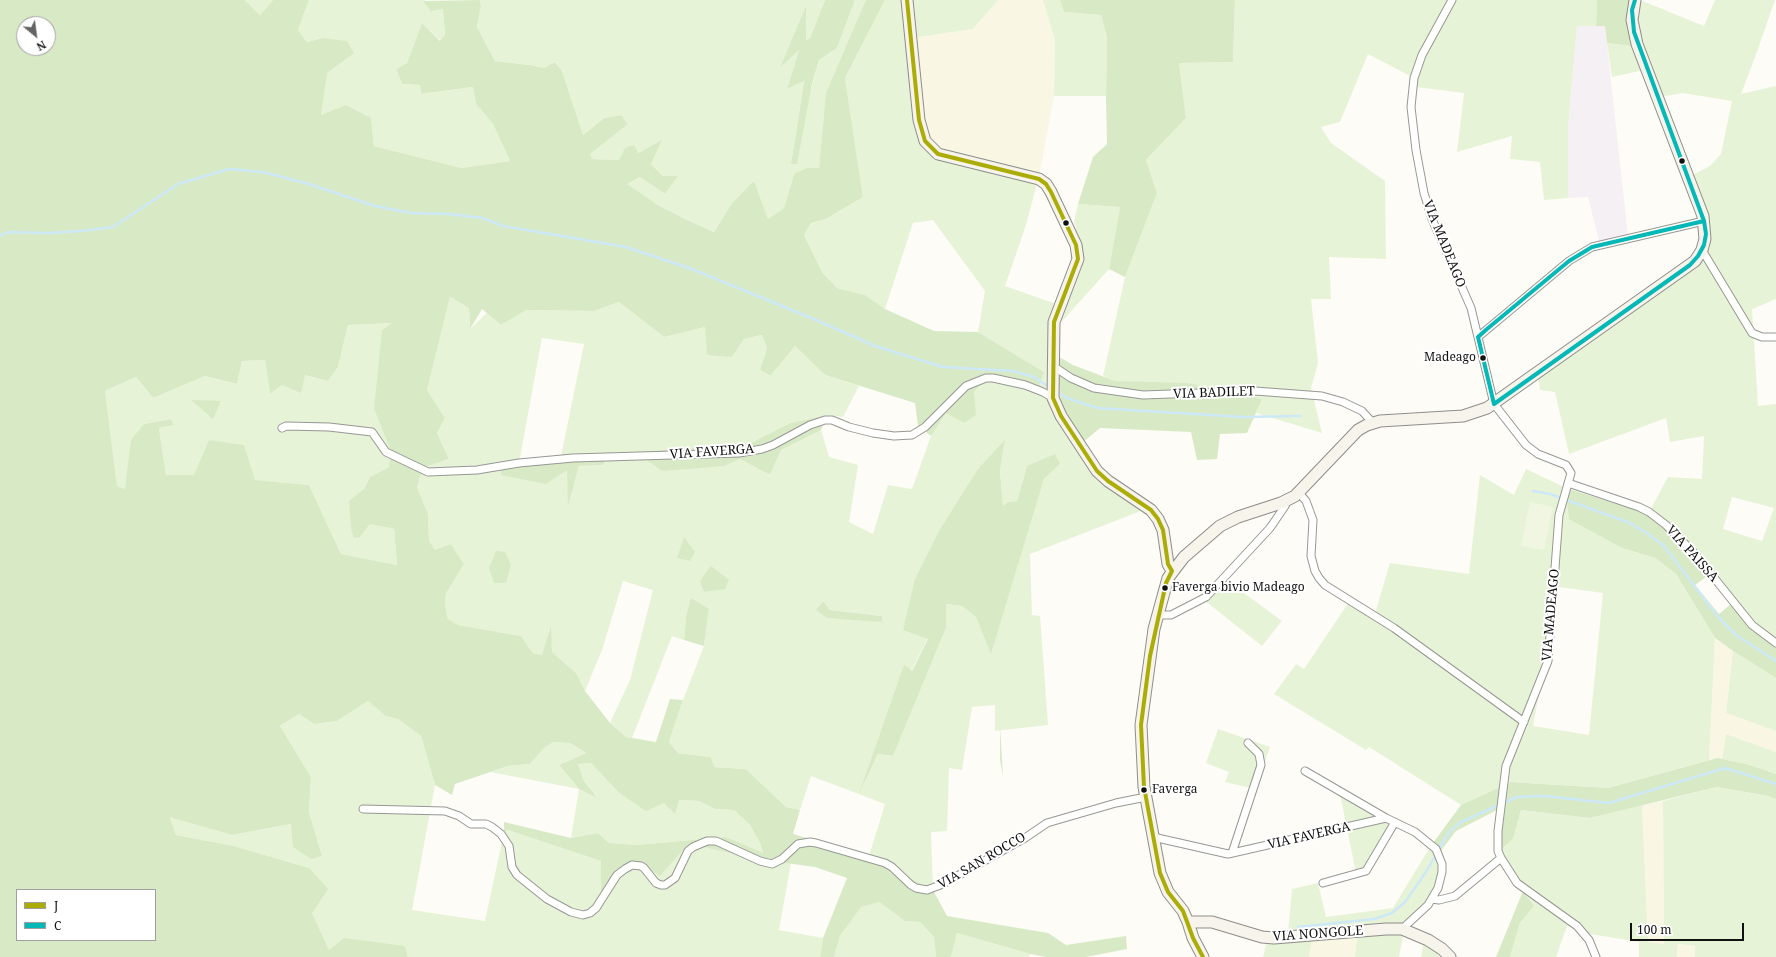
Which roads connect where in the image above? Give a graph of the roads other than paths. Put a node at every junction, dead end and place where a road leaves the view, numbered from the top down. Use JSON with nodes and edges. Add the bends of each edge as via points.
{"nodes":[{"id":1,"x":907,"y":0,"type":"edge"},
{"id":2,"x":1452,"y":0,"type":"edge"},
{"id":3,"x":1635,"y":0,"type":"edge"},
{"id":4,"x":1704,"y":221,"type":"junction"},
{"id":5,"x":1702,"y":250,"type":"junction"},
{"id":6,"x":1478,"y":337,"type":"junction"},
{"id":7,"x":1776,"y":337,"type":"edge"},
{"id":8,"x":1053,"y":366,"type":"junction"},
{"id":9,"x":1053,"y":398,"type":"junction"},
{"id":10,"x":1494,"y":404,"type":"junction"},
{"id":11,"x":1374,"y":423,"type":"junction"},
{"id":12,"x":282,"y":428,"type":"dead end"},
{"id":13,"x":1568,"y":483,"type":"junction"},
{"id":14,"x":1299,"y":493,"type":"junction"},
{"id":15,"x":1287,"y":501,"type":"junction"},
{"id":16,"x":1172,"y":571,"type":"junction"},
{"id":17,"x":1159,"y":615,"type":"junction"},
{"id":18,"x":1776,"y":643,"type":"edge"},
{"id":19,"x":1524,"y":722,"type":"junction"},
{"id":20,"x":1248,"y":744,"type":"dead end"},
{"id":21,"x":1305,"y":771,"type":"dead end"},
{"id":22,"x":1146,"y":797,"type":"junction"},
{"id":23,"x":363,"y":809,"type":"dead end"},
{"id":24,"x":1386,"y":818,"type":"junction"},
{"id":25,"x":1395,"y":822,"type":"junction"},
{"id":26,"x":1152,"y":837,"type":"junction"},
{"id":27,"x":1232,"y":853,"type":"junction"},
{"id":28,"x":1501,"y":858,"type":"junction"},
{"id":29,"x":1323,"y":883,"type":"dead end"},
{"id":30,"x":1432,"y":899,"type":"junction"},
{"id":31,"x":1188,"y":922,"type":"junction"},
{"id":32,"x":1402,"y":929,"type":"junction"},
{"id":33,"x":1203,"y":957,"type":"edge"},
{"id":34,"x":1450,"y":957,"type":"edge"},
{"id":35,"x":1596,"y":957,"type":"edge"}],
"edges":[{"from":1,"to":8,"type":"street","via":[[919,120],[925,141],[938,154],[1039,179],[1051,192],[1076,245],[1078,259],[1054,322]]},
{"from":2,"to":6,"type":"street","name":"VIA MADEAGO","via":[[1422,55],[1414,78],[1411,107],[1424,193],[1432,219],[1471,308]]},
{"from":3,"to":4,"type":"street","via":[[1632,20],[1637,44]]},
{"from":4,"to":5,"type":"street","via":[[1705,239]]},
{"from":4,"to":6,"type":"street","via":[[1592,247],[1569,261]]},
{"from":5,"to":7,"type":"street","via":[[1752,333],[1762,337]]},
{"from":5,"to":10,"type":"street","via":[[1690,265]]},
{"from":6,"to":10,"type":"street","name":"VIA MADEAGO"},
{"from":8,"to":9,"type":"street"},
{"from":8,"to":11,"type":"street","name":"VIA BADILET","via":[[1071,378],[1094,388],[1143,395],[1255,391],[1322,396],[1362,411]]},
{"from":9,"to":12,"type":"street","name":"VIA FAVERGA","via":[[1025,385],[986,378],[966,386],[925,427],[912,435],[898,436],[873,432],[825,420],[773,445],[740,453],[573,458],[477,470],[428,472],[386,452],[372,432],[329,427]]},
{"from":9,"to":16,"type":"street","via":[[1061,416],[1097,471],[1151,510],[1158,519],[1163,530],[1168,564]]},
{"from":10,"to":11,"type":"street","via":[[1463,416]]},
{"from":10,"to":13,"type":"street","name":"VIA MADEAGO","via":[[1531,450],[1568,466],[1571,473]]},
{"from":11,"to":14,"type":"street","via":[[1358,430],[1350,437]]},
{"from":13,"to":18,"type":"street","name":"VIA PAISSA","via":[[1639,507],[1666,525],[1695,554],[1752,625]]},
{"from":13,"to":19,"type":"street","name":"VIA MADEAGO","via":[[1559,515],[1548,662]]},
{"from":14,"to":15,"type":"street"},
{"from":14,"to":19,"type":"street","via":[[1306,501],[1313,520],[1311,556],[1315,571],[1325,585],[1394,628]]},
{"from":15,"to":16,"type":"street","via":[[1220,526]]},
{"from":15,"to":17,"type":"street","via":[[1270,528],[1206,597],[1171,615]]},
{"from":16,"to":17,"type":"street","via":[[1166,583]]},
{"from":17,"to":22,"type":"street","via":[[1150,656],[1141,725]]},
{"from":19,"to":28,"type":"street","name":"VIA MADEAGO","via":[[1506,766],[1497,842]]},
{"from":20,"to":27,"type":"street","via":[[1259,754],[1261,765]]},
{"from":21,"to":24,"type":"street"},
{"from":22,"to":23,"type":"street","name":"VIA SAN ROCCO","via":[[1047,823],[949,881],[927,890],[911,885],[885,863],[816,843],[798,844],[782,859],[772,864],[722,843],[708,841],[693,846],[688,851],[675,878],[666,885],[656,883],[641,866],[632,865],[624,869],[617,875],[596,908],[582,915],[571,912],[544,896],[517,876],[512,867],[510,846],[501,834],[486,824],[471,824],[445,811]]},
{"from":22,"to":26,"type":"street"},
{"from":24,"to":25,"type":"street"},
{"from":24,"to":27,"type":"street","name":"VIA FAVERGA"},
{"from":25,"to":29,"type":"street","via":[[1366,871]]},
{"from":25,"to":30,"type":"street","via":[[1424,839],[1440,856],[1441,881]]},
{"from":26,"to":27,"type":"street","name":"VIA FAVERGA","via":[[1220,853]]},
{"from":26,"to":31,"type":"street","via":[[1164,884]]},
{"from":28,"to":30,"type":"street","via":[[1459,894],[1444,900]]},
{"from":28,"to":35,"type":"street","name":"VIA MADEAGO","via":[[1522,888],[1580,929],[1589,940]]},
{"from":30,"to":32,"type":"street"},
{"from":31,"to":32,"type":"street","name":"VIA NONGOLE","via":[[1212,922],[1262,937],[1274,938]]},
{"from":31,"to":33,"type":"street"},
{"from":32,"to":34,"type":"street","name":"VIA NONGOLE","via":[[1428,940]]}]}
